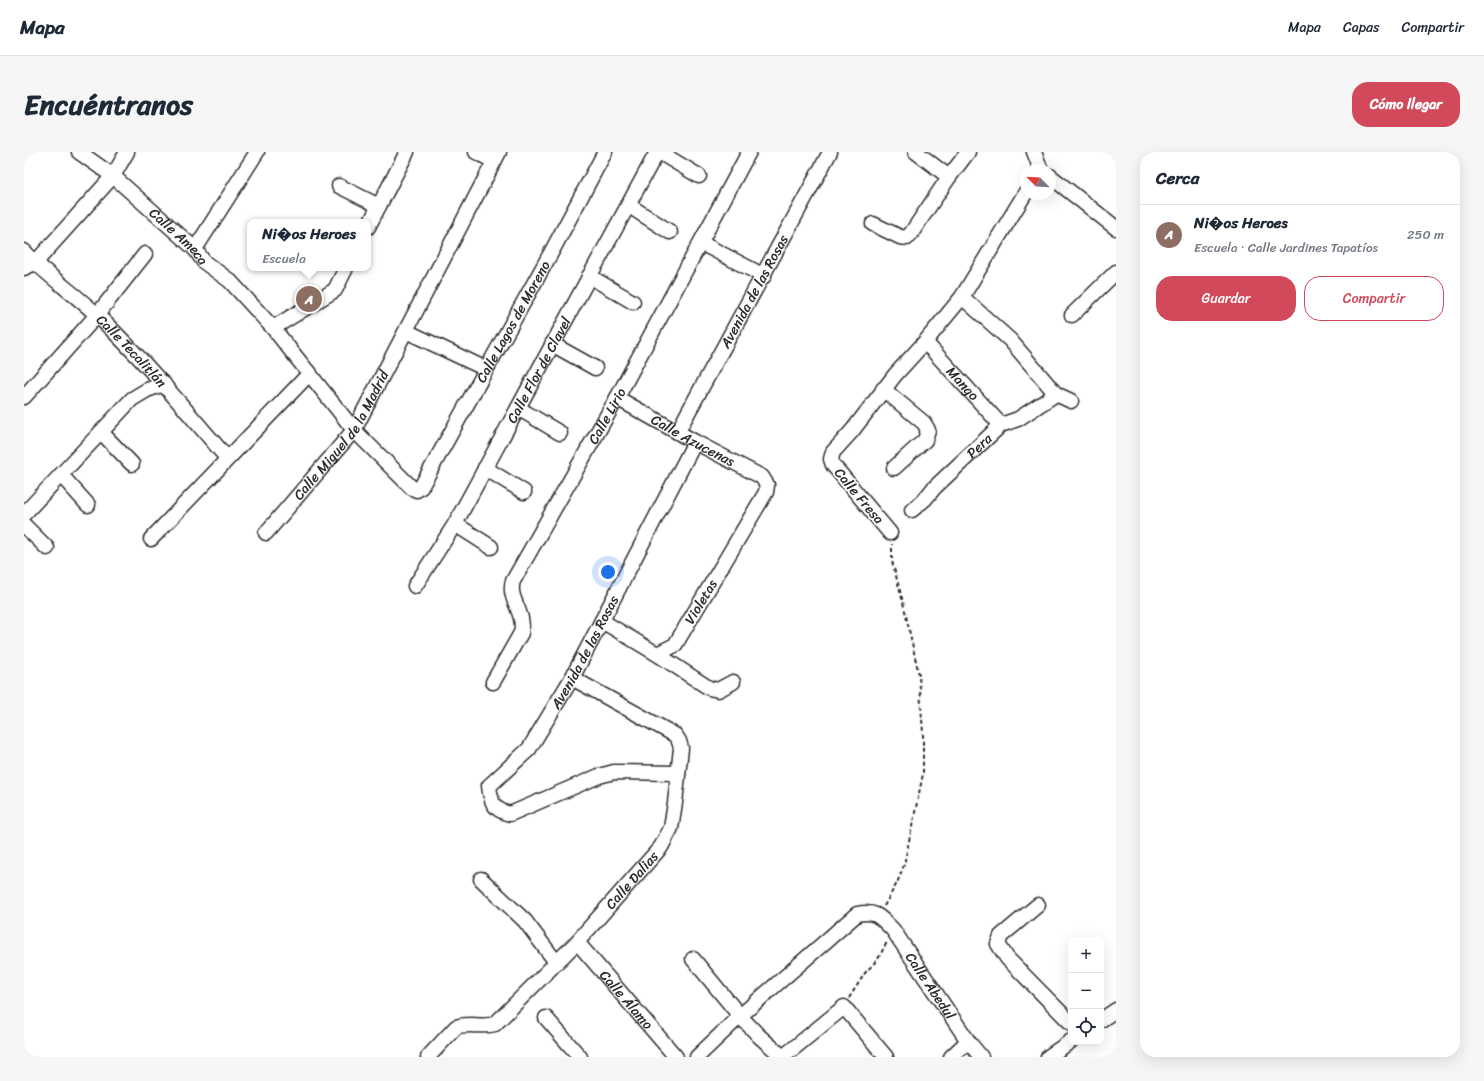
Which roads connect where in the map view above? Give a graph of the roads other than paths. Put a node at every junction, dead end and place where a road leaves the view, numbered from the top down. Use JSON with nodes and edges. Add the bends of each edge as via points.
{"nodes":[{"id":1,"x":79,"y":152,"type":"edge"},
{"id":2,"x":127,"y":152,"type":"edge"},
{"id":3,"x":256,"y":152,"type":"edge"},
{"id":4,"x":407,"y":152,"type":"edge"},
{"id":5,"x":476,"y":152,"type":"edge"},
{"id":6,"x":604,"y":152,"type":"edge"},
{"id":7,"x":658,"y":152,"type":"edge"},
{"id":8,"x":749,"y":152,"type":"edge"},
{"id":9,"x":830,"y":152,"type":"edge"},
{"id":10,"x":916,"y":152,"type":"edge"},
{"id":11,"x":968,"y":152,"type":"edge"},
{"id":12,"x":1034,"y":152,"type":"edge"},
{"id":13,"x":496,"y":157,"type":"edge"},
{"id":14,"x":1039,"y":164,"type":"edge"},
{"id":15,"x":113,"y":176,"type":"junction"},
{"id":16,"x":699,"y":176,"type":"dead end"},
{"id":17,"x":949,"y":177,"type":"junction"},
{"id":18,"x":1056,"y":181,"type":"edge"},
{"id":19,"x":340,"y":186,"type":"dead end"},
{"id":20,"x":1021,"y":200,"type":"edge"},
{"id":21,"x":628,"y":205,"type":"junction"},
{"id":22,"x":379,"y":206,"type":"junction"},
{"id":23,"x":371,"y":221,"type":"edge"},
{"id":24,"x":873,"y":224,"type":"dead end"},
{"id":25,"x":1116,"y":228,"type":"edge"},
{"id":26,"x":670,"y":232,"type":"dead end"},
{"id":27,"x":701,"y":243,"type":"junction"},
{"id":28,"x":195,"y":249,"type":"junction"},
{"id":29,"x":24,"y":251,"type":"edge"},
{"id":30,"x":145,"y":254,"type":"dead end"},
{"id":31,"x":30,"y":266,"type":"edge"},
{"id":32,"x":344,"y":271,"type":"edge"},
{"id":33,"x":1116,"y":272,"type":"edge"},
{"id":34,"x":589,"y":276,"type":"junction"},
{"id":35,"x":764,"y":276,"type":"junction"},
{"id":36,"x":962,"y":297,"type":"junction"},
{"id":37,"x":632,"y":302,"type":"dead end"},
{"id":38,"x":97,"y":315,"type":"junction"},
{"id":39,"x":1072,"y":315,"type":"dead end"},
{"id":40,"x":273,"y":328,"type":"junction"},
{"id":41,"x":406,"y":331,"type":"junction"},
{"id":42,"x":925,"y":342,"type":"junction"},
{"id":43,"x":552,"y":344,"type":"junction"},
{"id":44,"x":594,"y":368,"type":"dead end"},
{"id":45,"x":486,"y":369,"type":"junction"},
{"id":46,"x":310,"y":373,"type":"junction"},
{"id":47,"x":164,"y":384,"type":"junction"},
{"id":48,"x":883,"y":389,"type":"junction"},
{"id":49,"x":1056,"y":394,"type":"junction"},
{"id":50,"x":24,"y":397,"type":"edge"},
{"id":51,"x":617,"y":398,"type":"junction"},
{"id":52,"x":1071,"y":401,"type":"dead end"},
{"id":53,"x":518,"y":408,"type":"junction"},
{"id":54,"x":1001,"y":425,"type":"junction"},
{"id":55,"x":354,"y":430,"type":"junction"},
{"id":56,"x":678,"y":431,"type":"junction"},
{"id":57,"x":101,"y":432,"type":"junction"},
{"id":58,"x":560,"y":434,"type":"dead end"},
{"id":59,"x":695,"y":442,"type":"junction"},
{"id":60,"x":227,"y":458,"type":"junction"},
{"id":61,"x":132,"y":464,"type":"dead end"},
{"id":62,"x":485,"y":468,"type":"junction"},
{"id":63,"x":894,"y":468,"type":"dead end"},
{"id":64,"x":61,"y":475,"type":"junction"},
{"id":65,"x":767,"y":485,"type":"joint"},
{"id":66,"x":417,"y":490,"type":"joint"},
{"id":67,"x":524,"y":492,"type":"dead end"},
{"id":68,"x":88,"y":505,"type":"dead end"},
{"id":69,"x":912,"y":510,"type":"dead end"},
{"id":70,"x":24,"y":514,"type":"edge"},
{"id":71,"x":455,"y":524,"type":"junction"},
{"id":72,"x":24,"y":525,"type":"edge"},
{"id":73,"x":266,"y":533,"type":"dead end"},
{"id":74,"x":890,"y":533,"type":"road end"},
{"id":75,"x":151,"y":539,"type":"dead end"},
{"id":76,"x":491,"y":547,"type":"dead end"},
{"id":77,"x":47,"y":548,"type":"dead end"},
{"id":78,"x":415,"y":586,"type":"dead end"},
{"id":79,"x":602,"y":621,"type":"junction"},
{"id":80,"x":657,"y":654,"type":"junction"},
{"id":81,"x":572,"y":678,"type":"junction"},
{"id":82,"x":493,"y":682,"type":"dead end"},
{"id":83,"x":733,"y":682,"type":"dead end"},
{"id":84,"x":678,"y":773,"type":"junction"},
{"id":85,"x":480,"y":879,"type":"dead end"},
{"id":86,"x":1038,"y":905,"type":"dead end"},
{"id":87,"x":577,"y":942,"type":"junction"},
{"id":88,"x":693,"y":959,"type":"dead end"},
{"id":89,"x":556,"y":962,"type":"junction"},
{"id":90,"x":1116,"y":1010,"type":"edge"},
{"id":91,"x":740,"y":1016,"type":"junction"},
{"id":92,"x":546,"y":1018,"type":"dead end"},
{"id":93,"x":1104,"y":1018,"type":"edge"},
{"id":94,"x":1068,"y":1019,"type":"edge"},
{"id":95,"x":968,"y":1041,"type":"junction"},
{"id":96,"x":1068,"y":1043,"type":"edge"},
{"id":97,"x":428,"y":1057,"type":"edge"},
{"id":98,"x":580,"y":1057,"type":"edge"},
{"id":99,"x":676,"y":1057,"type":"edge"},
{"id":100,"x":697,"y":1057,"type":"edge"},
{"id":101,"x":783,"y":1057,"type":"edge"},
{"id":102,"x":886,"y":1057,"type":"edge"},
{"id":103,"x":951,"y":1057,"type":"edge"},
{"id":104,"x":981,"y":1057,"type":"edge"},
{"id":105,"x":1048,"y":1057,"type":"edge"}],
"edges":[{"from":1,"to":15,"type":"street","name":"Calle Ameca"},
{"from":2,"to":15,"type":"street"},
{"from":3,"to":28,"type":"street"},
{"from":4,"to":22,"type":"street"},
{"from":5,"to":13,"type":"street"},
{"from":6,"to":45,"type":"street","name":"Calle Lagos de Moreno"},
{"from":7,"to":16,"type":"street"},
{"from":7,"to":21,"type":"street","name":"Calle Flor de Clavel"},
{"from":8,"to":27,"type":"street","name":"Calle Lirio"},
{"from":9,"to":35,"type":"street","name":"Avenida de las Rosas"},
{"from":10,"to":17,"type":"street"},
{"from":11,"to":17,"type":"street"},
{"from":12,"to":14,"type":"street"},
{"from":13,"to":41,"type":"street","name":"Calle Miguel de la Madrid"},
{"from":15,"to":28,"type":"street","name":"Calle Ameca"},
{"from":15,"to":31,"type":"street"},
{"from":17,"to":24,"type":"street","via":[[907,238]]},
{"from":18,"to":25,"type":"street"},
{"from":19,"to":22,"type":"street"},
{"from":20,"to":36,"type":"street"},
{"from":21,"to":26,"type":"street"},
{"from":21,"to":34,"type":"street","name":"Calle Flor de Clavel"},
{"from":22,"to":23,"type":"street"},
{"from":27,"to":35,"type":"street"},
{"from":27,"to":51,"type":"street","name":"Calle Lirio"},
{"from":28,"to":40,"type":"street","name":"Calle Ameca","via":[[204,262],[230,281]]},
{"from":29,"to":31,"type":"street","name":"Calle Tecalitlán"},
{"from":30,"to":38,"type":"street"},
{"from":31,"to":38,"type":"street","name":"Calle Tecalitlán"},
{"from":32,"to":40,"type":"street","via":[[335,290]]},
{"from":33,"to":39,"type":"street"},
{"from":34,"to":37,"type":"street"},
{"from":34,"to":43,"type":"street","name":"Calle Flor de Clavel"},
{"from":35,"to":56,"type":"street","name":"Avenida de las Rosas"},
{"from":36,"to":42,"type":"street"},
{"from":36,"to":49,"type":"street","via":[[1010,340]]},
{"from":38,"to":47,"type":"street","name":"Calle Tecalitlán"},
{"from":38,"to":50,"type":"street"},
{"from":40,"to":46,"type":"street","name":"Calle Ameca"},
{"from":41,"to":45,"type":"street"},
{"from":41,"to":55,"type":"street","name":"Calle Miguel de la Madrid"},
{"from":42,"to":48,"type":"street"},
{"from":42,"to":54,"type":"street","name":"Mango"},
{"from":43,"to":44,"type":"street"},
{"from":43,"to":53,"type":"street","name":"Calle Flor de Clavel"},
{"from":45,"to":66,"type":"street","name":"Calle Lagos de Moreno"},
{"from":46,"to":55,"type":"street","name":"Calle Ameca"},
{"from":46,"to":60,"type":"street"},
{"from":47,"to":57,"type":"street","via":[[132,399]]},
{"from":47,"to":60,"type":"street","name":"Calle Tecalitlán"},
{"from":48,"to":63,"type":"street","via":[[924,423],[928,430],[925,440]]},
{"from":48,"to":74,"type":"street","name":"Calle Fresa","via":[[831,459],[833,465]]},
{"from":49,"to":52,"type":"street"},
{"from":49,"to":54,"type":"street","name":"Pera","via":[[1018,419]]},
{"from":51,"to":56,"type":"street","name":"Calle Azucenas"},
{"from":51,"to":82,"type":"street","name":"Calle Lirio","via":[[513,580],[512,595],[523,625]]},
{"from":53,"to":58,"type":"street"},
{"from":53,"to":62,"type":"street","name":"Calle Flor de Clavel"},
{"from":54,"to":69,"type":"street","name":"Pera"},
{"from":55,"to":66,"type":"street","name":"Calle Ameca"},
{"from":55,"to":73,"type":"street","name":"Calle Miguel de la Madrid"},
{"from":56,"to":59,"type":"street","name":"Calle Azucenas"},
{"from":57,"to":61,"type":"street"},
{"from":57,"to":64,"type":"street"},
{"from":59,"to":65,"type":"street","name":"Calle Azucenas","via":[[762,477]]},
{"from":59,"to":79,"type":"street","name":"Avenida de las Rosas"},
{"from":60,"to":75,"type":"street"},
{"from":62,"to":67,"type":"street"},
{"from":62,"to":71,"type":"street","name":"Calle Flor de Clavel"},
{"from":64,"to":68,"type":"street"},
{"from":64,"to":70,"type":"street"},
{"from":65,"to":80,"type":"street","name":"Violetas","via":[[766,492],[675,645]]},
{"from":71,"to":76,"type":"street"},
{"from":71,"to":78,"type":"street","name":"Calle Flor de Clavel"},
{"from":72,"to":77,"type":"street"},
{"from":79,"to":80,"type":"street"},
{"from":79,"to":81,"type":"street","name":"Avenida de las Rosas"},
{"from":80,"to":83,"type":"street","via":[[709,688],[718,690]]},
{"from":81,"to":84,"type":"street","name":"Calle Dalias","via":[[675,735],[681,748]]},
{"from":81,"to":84,"type":"street","name":"Avenida de las Rosas","via":[[529,749],[489,786],[490,797],[496,808],[510,814],[614,772]]},
{"from":84,"to":87,"type":"street","name":"Calle Dalias","via":[[671,828],[661,846]]},
{"from":85,"to":89,"type":"street","via":[[525,921]]},
{"from":86,"to":94,"type":"street","via":[[1002,936],[998,944],[1007,958]]},
{"from":87,"to":89,"type":"street","name":"Calle Dalias"},
{"from":87,"to":99,"type":"street","name":"Calle Álamo"},
{"from":88,"to":91,"type":"street"},
{"from":89,"to":97,"type":"street","name":"Calle Dalias","via":[[495,1024],[462,1024],[456,1027]]},
{"from":90,"to":93,"type":"street"},
{"from":91,"to":95,"type":"street","name":"Calle Abedul","via":[[857,914],[868,912],[879,916],[893,930]]},
{"from":91,"to":100,"type":"street"},
{"from":91,"to":101,"type":"street"},
{"from":92,"to":98,"type":"street"},
{"from":95,"to":103,"type":"street"},
{"from":95,"to":104,"type":"street","name":"Calle Abedul"},
{"from":96,"to":105,"type":"street"},
{"from":101,"to":102,"type":"street","via":[[844,1007]]}]}
